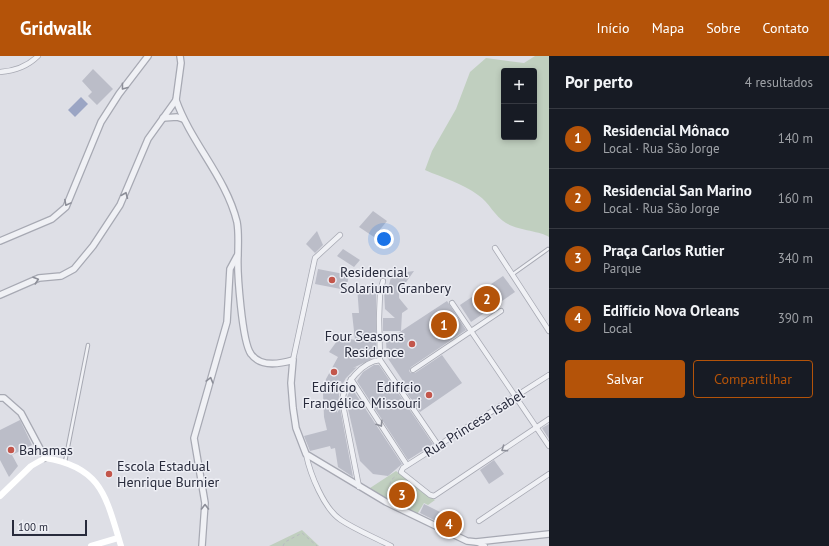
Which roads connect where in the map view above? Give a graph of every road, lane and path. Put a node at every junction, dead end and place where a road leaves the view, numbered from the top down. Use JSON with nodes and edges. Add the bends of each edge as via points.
{"nodes":[{"id":1,"x":38,"y":56,"type":"edge"},
{"id":2,"x":148,"y":56,"type":"edge"},
{"id":3,"x":180,"y":56,"type":"edge"},
{"id":4,"x":0,"y":72,"type":"edge"},
{"id":5,"x":176,"y":100,"type":"junction"},
{"id":6,"x":164,"y":118,"type":"junction"},
{"id":7,"x":183,"y":119,"type":"junction"},
{"id":8,"x":340,"y":235,"type":"dead end"},
{"id":9,"x":1,"y":240,"type":"edge"},
{"id":10,"x":495,"y":248,"type":"dead end"},
{"id":11,"x":548,"y":249,"type":"dead end"},
{"id":12,"x":237,"y":256,"type":"junction"},
{"id":13,"x":513,"y":274,"type":"junction"},
{"id":14,"x":383,"y":281,"type":"dead end"},
{"id":15,"x":0,"y":295,"type":"edge"},
{"id":16,"x":452,"y":303,"type":"dead end"},
{"id":17,"x":501,"y":311,"type":"dead end"},
{"id":18,"x":549,"y":331,"type":"edge"},
{"id":19,"x":472,"y":332,"type":"junction"},
{"id":20,"x":88,"y":345,"type":"dead end"},
{"id":21,"x":293,"y":360,"type":"junction"},
{"id":22,"x":380,"y":360,"type":"junction"},
{"id":23,"x":413,"y":370,"type":"dead end"},
{"id":24,"x":549,"y":375,"type":"edge"},
{"id":25,"x":351,"y":379,"type":"junction"},
{"id":26,"x":515,"y":396,"type":"junction"},
{"id":27,"x":0,"y":398,"type":"edge"},
{"id":28,"x":549,"y":420,"type":"edge"},
{"id":29,"x":536,"y":428,"type":"junction"},
{"id":30,"x":438,"y":445,"type":"junction"},
{"id":31,"x":549,"y":446,"type":"edge"},
{"id":32,"x":306,"y":454,"type":"junction"},
{"id":33,"x":45,"y":458,"type":"junction"},
{"id":34,"x":65,"y":462,"type":"junction"},
{"id":35,"x":408,"y":465,"type":"junction"},
{"id":36,"x":401,"y":472,"type":"junction"},
{"id":37,"x":549,"y":474,"type":"edge"},
{"id":38,"x":359,"y":487,"type":"junction"},
{"id":39,"x":0,"y":496,"type":"edge"},
{"id":40,"x":386,"y":502,"type":"junction"},
{"id":41,"x":479,"y":521,"type":"dead end"},
{"id":42,"x":549,"y":534,"type":"edge"},
{"id":43,"x":118,"y":538,"type":"junction"},
{"id":44,"x":476,"y":542,"type":"junction"},
{"id":45,"x":91,"y":546,"type":"edge"},
{"id":46,"x":121,"y":546,"type":"edge"},
{"id":47,"x":202,"y":546,"type":"edge"},
{"id":48,"x":283,"y":546,"type":"edge"},
{"id":49,"x":317,"y":546,"type":"edge"},
{"id":50,"x":391,"y":546,"type":"edge"},
{"id":51,"x":485,"y":546,"type":"edge"}],
"edges":[{"from":1,"to":4,"type":"street","via":[[24,67],[11,72]]},
{"from":2,"to":9,"type":"street","one_way":true,"via":[[101,122],[66,207],[52,220]]},
{"from":3,"to":5,"type":"street"},
{"from":5,"to":6,"type":"street"},
{"from":5,"to":7,"type":"street"},
{"from":6,"to":7,"type":"street"},
{"from":15,"to":6,"type":"street","one_way":true,"via":[[39,278],[61,276],[74,269],[120,205],[143,149]]},
{"from":7,"to":12,"type":"street","via":[[224,187],[232,206],[239,241]]},
{"from":8,"to":21,"type":"street","via":[[315,258]]},
{"from":10,"to":13,"type":"street"},
{"from":11,"to":13,"type":"lane"},
{"from":12,"to":21,"type":"street","via":[[244,330],[251,354],[261,362],[270,364]]},
{"from":47,"to":12,"type":"street","one_way":true,"via":[[205,503],[194,438],[227,322],[230,269]]},
{"from":13,"to":18,"type":"street"},
{"from":14,"to":22,"type":"street","via":[[379,319]]},
{"from":16,"to":19,"type":"street"},
{"from":17,"to":19,"type":"street"},
{"from":19,"to":23,"type":"street"},
{"from":19,"to":26,"type":"street"},
{"from":20,"to":34,"type":"lane"},
{"from":21,"to":32,"type":"street","via":[[293,408],[296,428]]},
{"from":22,"to":25,"type":"street","via":[[368,363]]},
{"from":22,"to":30,"type":"street"},
{"from":24,"to":26,"type":"street","name":"Rua Princesa Isabel"},
{"from":25,"to":35,"type":"street","one_way":true},
{"from":25,"to":38,"type":"street","via":[[344,388],[342,400]]},
{"from":26,"to":29,"type":"street"},
{"from":26,"to":30,"type":"street","name":"Rua Princesa Isabel"},
{"from":27,"to":33,"type":"street","via":[[4,398],[21,413]]},
{"from":28,"to":29,"type":"street"},
{"from":29,"to":31,"type":"street"},
{"from":29,"to":36,"type":"street","one_way":true,"via":[[438,494],[430,495]]},
{"from":30,"to":35,"type":"street","name":"Rua Princesa Isabel"},
{"from":32,"to":38,"type":"street"},
{"from":32,"to":50,"type":"street","via":[[317,486],[328,507],[340,519]]},
{"from":33,"to":34,"type":"main road"},
{"from":33,"to":39,"type":"main road","via":[[31,466]]},
{"from":34,"to":43,"type":"main road","via":[[86,472],[100,487]]},
{"from":35,"to":36,"type":"street","name":"Rua Princesa Isabel"},
{"from":36,"to":40,"type":"path","via":[[391,480]]},
{"from":37,"to":41,"type":"street"},
{"from":38,"to":40,"type":"street"},
{"from":40,"to":44,"type":"street","via":[[467,541]]},
{"from":42,"to":44,"type":"street"},
{"from":43,"to":45,"type":"main road"},
{"from":43,"to":46,"type":"main road"},
{"from":44,"to":51,"type":"street"},
{"from":48,"to":49,"type":"path","via":[[285,542],[302,533]]}]}
